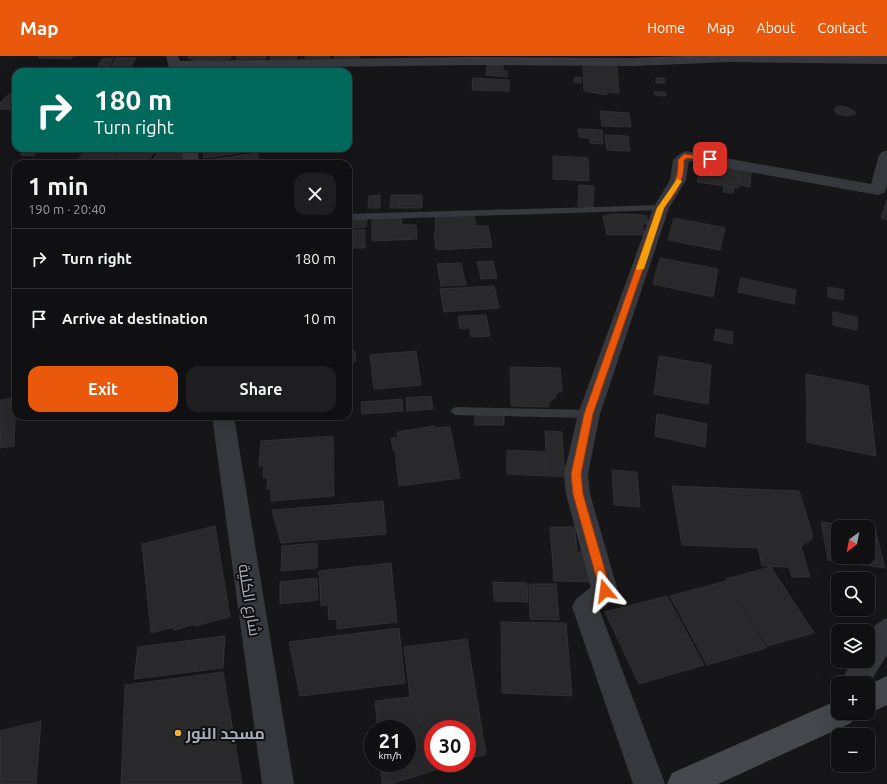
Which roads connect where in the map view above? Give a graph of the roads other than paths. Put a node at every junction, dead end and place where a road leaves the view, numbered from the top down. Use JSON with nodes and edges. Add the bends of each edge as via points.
{"nodes":[{"id":1,"x":730,"y":57,"type":"edge"},
{"id":2,"x":791,"y":57,"type":"edge"},
{"id":3,"x":473,"y":59,"type":"edge"},
{"id":4,"x":887,"y":60,"type":"edge"},
{"id":5,"x":175,"y":64,"type":"edge"},
{"id":6,"x":887,"y":155,"type":"edge"},
{"id":7,"x":661,"y":208,"type":"junction"},
{"id":8,"x":352,"y":217,"type":"edge"},
{"id":9,"x":455,"y":410,"type":"dead end"},
{"id":10,"x":589,"y":414,"type":"junction"},
{"id":11,"x":224,"y":420,"type":"edge"},
{"id":12,"x":887,"y":631,"type":"edge"},
{"id":13,"x":875,"y":650,"type":"edge"},
{"id":14,"x":887,"y":690,"type":"edge"},
{"id":15,"x":875,"y":696,"type":"edge"},
{"id":16,"x":831,"y":716,"type":"edge"},
{"id":17,"x":278,"y":784,"type":"edge"},
{"id":18,"x":649,"y":784,"type":"edge"},
{"id":19,"x":683,"y":784,"type":"edge"}],
"edges":[{"from":1,"to":2,"type":"street"},
{"from":1,"to":3,"type":"street","via":[[634,62]]},
{"from":2,"to":4,"type":"street"},
{"from":3,"to":5,"type":"street"},
{"from":6,"to":7,"type":"street","via":[[878,190],[686,156],[681,160],[682,172],[678,185]]},
{"from":7,"to":8,"type":"lane"},
{"from":7,"to":10,"type":"street"},
{"from":9,"to":10,"type":"lane"},
{"from":10,"to":18,"type":"street","via":[[576,474],[578,494],[605,591],[585,607]]},
{"from":11,"to":17,"type":"street","name":"شارع الكلية"},
{"from":12,"to":13,"type":"street"},
{"from":14,"to":15,"type":"main road"},
{"from":16,"to":19,"type":"main road"}]}
